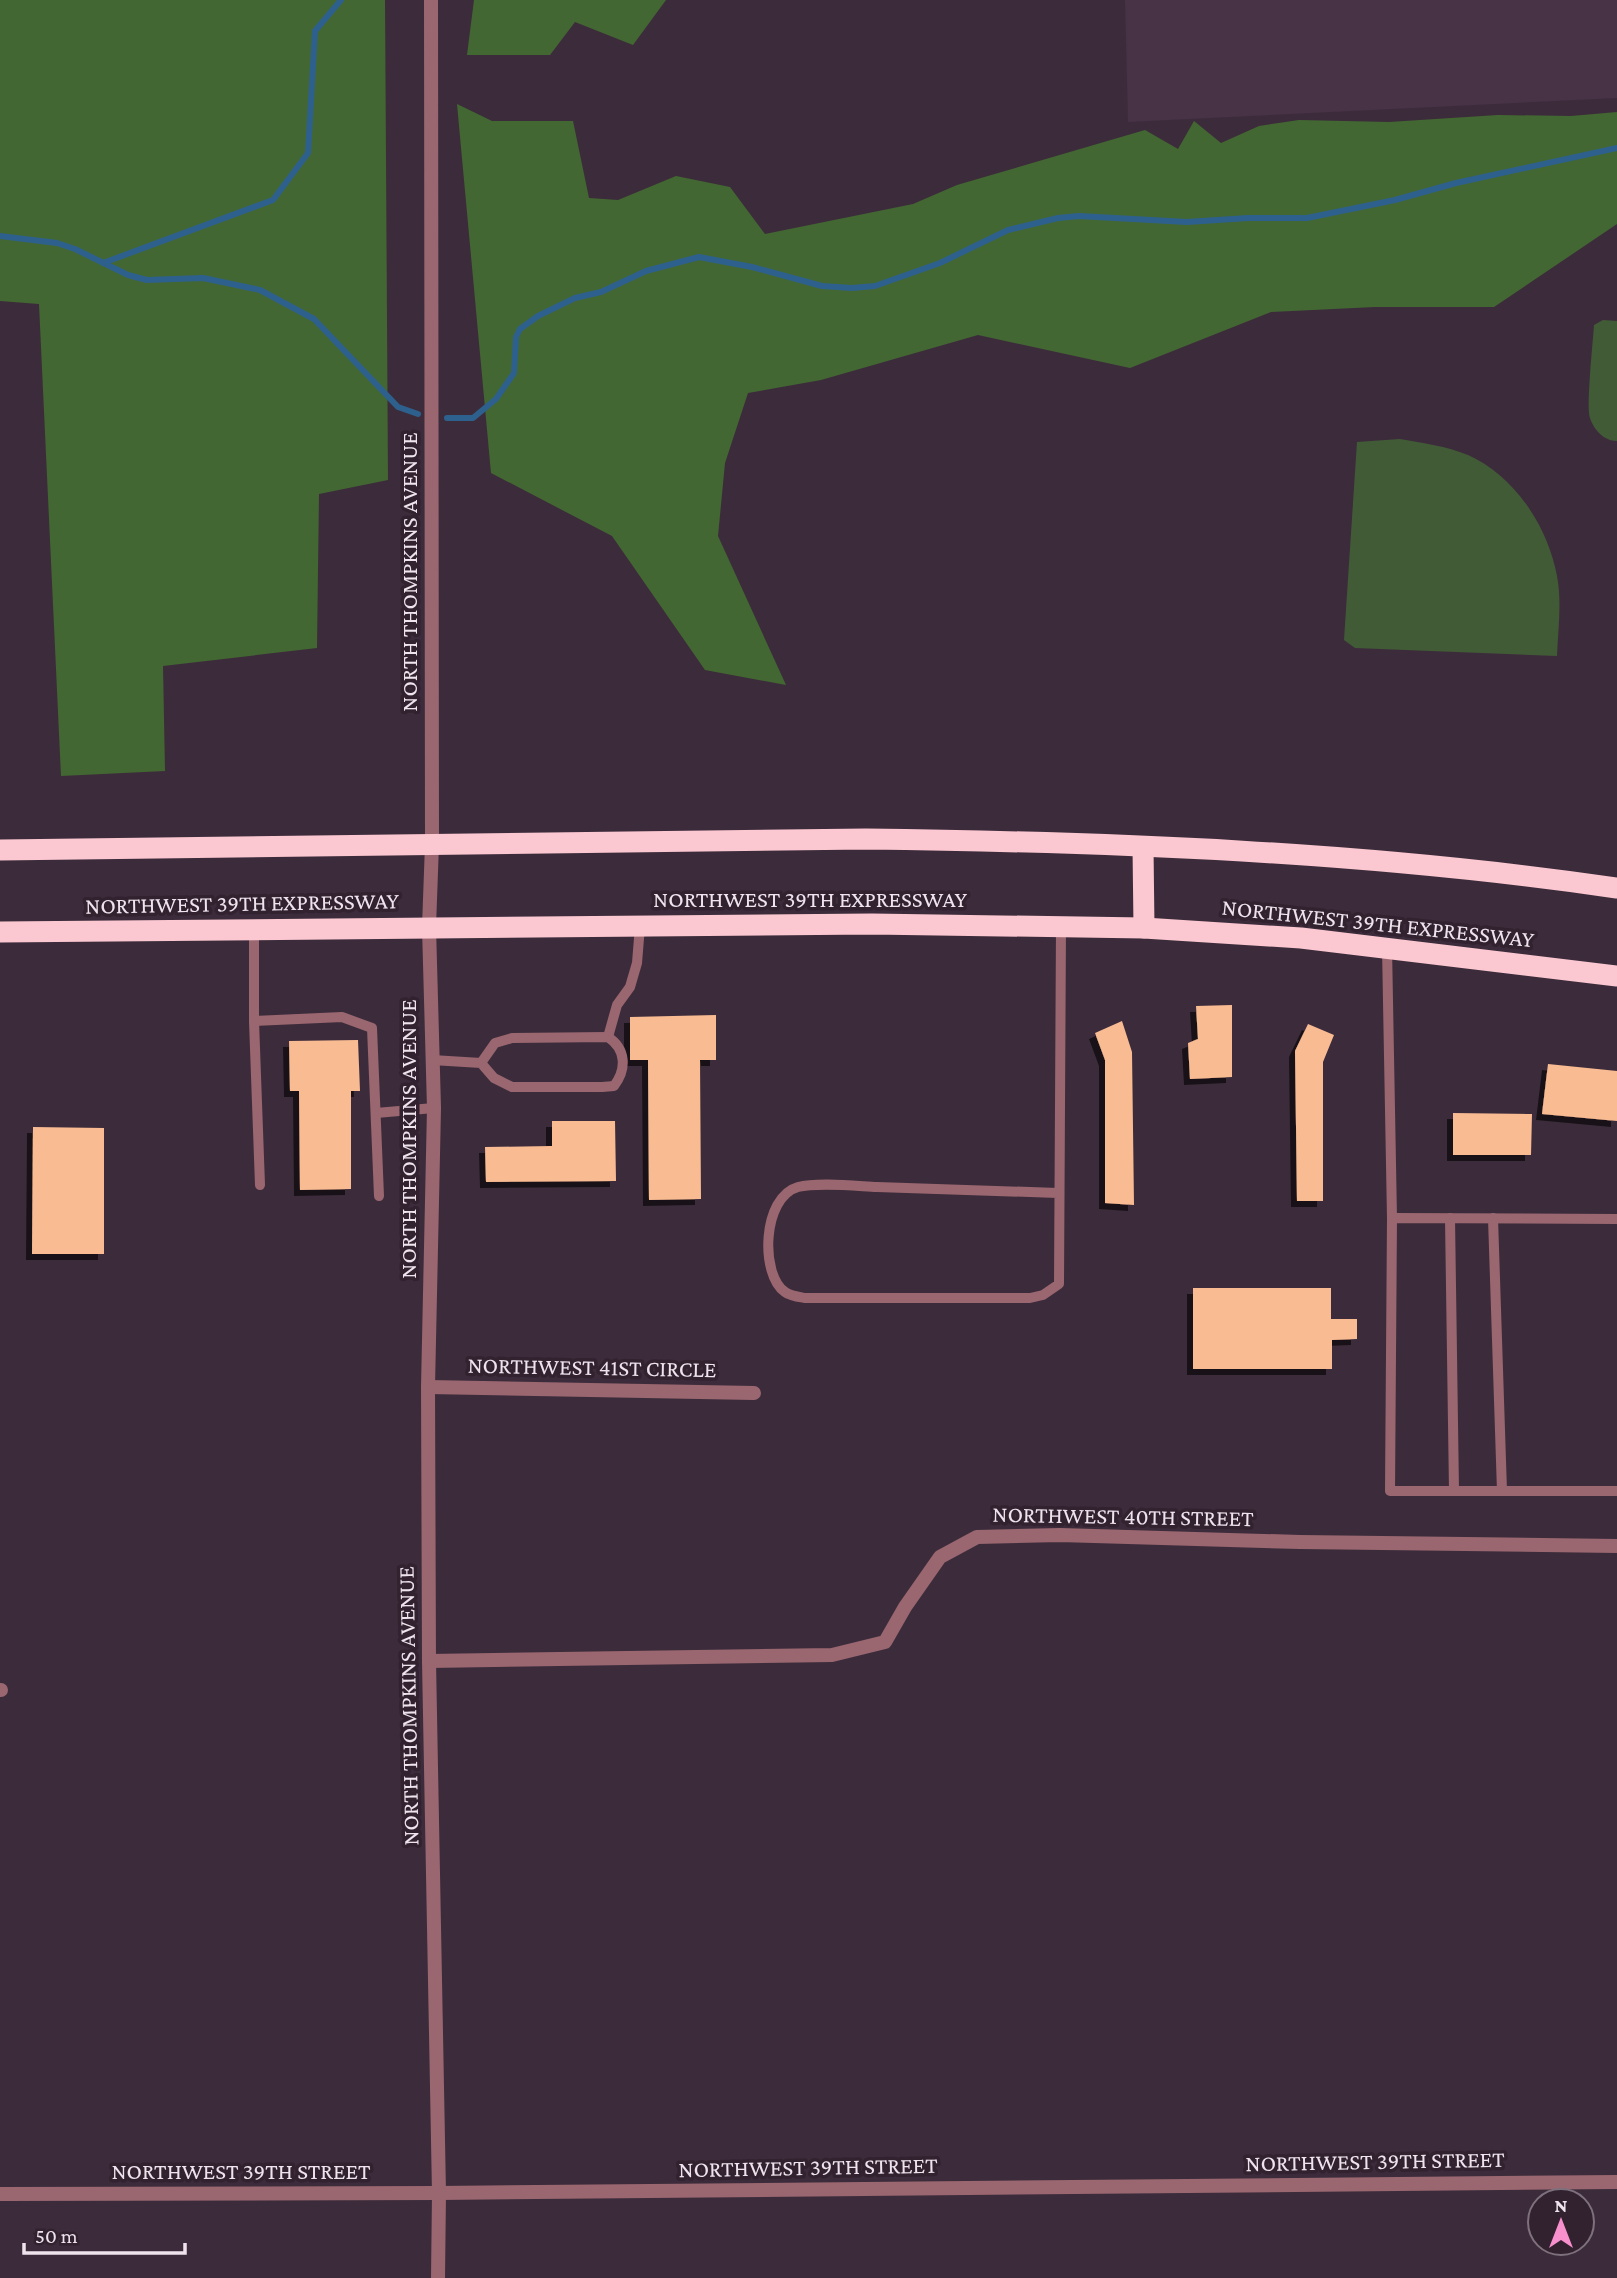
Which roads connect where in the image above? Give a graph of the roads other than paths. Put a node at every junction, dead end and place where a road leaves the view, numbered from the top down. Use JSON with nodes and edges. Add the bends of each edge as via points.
{"nodes":[{"id":1,"x":431,"y":0,"type":"edge"},
{"id":2,"x":432,"y":844,"type":"junction"},
{"id":3,"x":1143,"y":847,"type":"junction"},
{"id":4,"x":0,"y":850,"type":"edge"},
{"id":5,"x":1617,"y":888,"type":"edge"},
{"id":6,"x":640,"y":925,"type":"junction"},
{"id":7,"x":429,"y":926,"type":"junction"},
{"id":8,"x":1061,"y":926,"type":"junction"},
{"id":9,"x":1144,"y":928,"type":"junction"},
{"id":10,"x":254,"y":929,"type":"junction"},
{"id":11,"x":0,"y":932,"type":"edge"},
{"id":12,"x":1387,"y":947,"type":"junction"},
{"id":13,"x":1617,"y":976,"type":"edge"},
{"id":14,"x":254,"y":1021,"type":"junction"},
{"id":15,"x":608,"y":1037,"type":"junction"},
{"id":16,"x":432,"y":1060,"type":"junction"},
{"id":17,"x":481,"y":1063,"type":"junction"},
{"id":18,"x":434,"y":1108,"type":"junction"},
{"id":19,"x":376,"y":1113,"type":"junction"},
{"id":20,"x":260,"y":1185,"type":"dead end"},
{"id":21,"x":1058,"y":1193,"type":"junction"},
{"id":22,"x":379,"y":1196,"type":"dead end"},
{"id":23,"x":1392,"y":1218,"type":"junction"},
{"id":24,"x":1450,"y":1219,"type":"junction"},
{"id":25,"x":1493,"y":1219,"type":"junction"},
{"id":26,"x":1617,"y":1219,"type":"edge"},
{"id":27,"x":428,"y":1387,"type":"junction"},
{"id":28,"x":754,"y":1393,"type":"dead end"},
{"id":29,"x":1454,"y":1491,"type":"junction"},
{"id":30,"x":1502,"y":1491,"type":"junction"},
{"id":31,"x":1617,"y":1491,"type":"edge"},
{"id":32,"x":1617,"y":1546,"type":"edge"},
{"id":33,"x":429,"y":1661,"type":"junction"},
{"id":34,"x":1617,"y":2182,"type":"edge"},
{"id":35,"x":439,"y":2193,"type":"junction"},
{"id":36,"x":0,"y":2194,"type":"edge"},
{"id":37,"x":438,"y":2278,"type":"edge"}],
"edges":[{"from":1,"to":2,"type":"street","name":"NORTH THOMPKINS AVENUE"},
{"from":2,"to":3,"type":"highway","via":[[866,839]]},
{"from":2,"to":4,"type":"highway"},
{"from":2,"to":7,"type":"street","name":"NORTH THOMPKINS AVENUE"},
{"from":3,"to":5,"type":"highway","via":[[1365,861]]},
{"from":3,"to":9,"type":"highway"},
{"from":6,"to":7,"type":"highway","name":"NORTHWEST 39TH EXPRESSWAY"},
{"from":6,"to":8,"type":"highway","name":"NORTHWEST 39TH EXPRESSWAY"},
{"from":6,"to":15,"type":"lane","via":[[637,963]]},
{"from":7,"to":10,"type":"highway","name":"NORTHWEST 39TH EXPRESSWAY"},
{"from":7,"to":16,"type":"street","name":"NORTH THOMPKINS AVENUE"},
{"from":8,"to":9,"type":"highway","name":"NORTHWEST 39TH EXPRESSWAY"},
{"from":8,"to":21,"type":"lane"},
{"from":9,"to":12,"type":"highway","name":"NORTHWEST 39TH EXPRESSWAY"},
{"from":10,"to":11,"type":"highway","name":"NORTHWEST 39TH EXPRESSWAY"},
{"from":10,"to":14,"type":"lane"},
{"from":12,"to":13,"type":"highway","name":"NORTHWEST 39TH EXPRESSWAY"},
{"from":12,"to":23,"type":"lane"},
{"from":14,"to":19,"type":"lane","via":[[342,1017],[372,1028]]},
{"from":14,"to":20,"type":"lane"},
{"from":15,"to":17,"type":"lane","via":[[512,1038],[495,1043]]},
{"from":15,"to":17,"type":"lane","via":[[622,1053],[621,1076],[614,1086],[512,1087],[494,1078]]},
{"from":16,"to":17,"type":"lane"},
{"from":16,"to":18,"type":"street","name":"NORTH THOMPKINS AVENUE"},
{"from":18,"to":19,"type":"lane"},
{"from":18,"to":27,"type":"street","name":"NORTH THOMPKINS AVENUE"},
{"from":19,"to":22,"type":"lane"},
{"from":21,"to":21,"type":"lane","via":[[1059,1284],[1030,1298],[805,1298],[786,1294],[777,1284],[768,1252],[771,1215],[777,1202],[796,1187]]},
{"from":23,"to":24,"type":"lane"},
{"from":23,"to":29,"type":"lane","via":[[1390,1491]]},
{"from":24,"to":25,"type":"lane"},
{"from":24,"to":29,"type":"lane"},
{"from":25,"to":26,"type":"lane"},
{"from":25,"to":30,"type":"lane"},
{"from":27,"to":28,"type":"street","name":"NORTHWEST 41ST CIRCLE"},
{"from":27,"to":33,"type":"street","name":"NORTH THOMPKINS AVENUE"},
{"from":29,"to":30,"type":"lane"},
{"from":30,"to":31,"type":"lane"},
{"from":32,"to":33,"type":"street","name":"NORTHWEST 40TH STREET","via":[[977,1537],[940,1557],[885,1642],[832,1654]]},
{"from":33,"to":35,"type":"street","name":"NORTH THOMPKINS AVENUE"},
{"from":34,"to":35,"type":"street","name":"NORTHWEST 39TH STREET"},
{"from":35,"to":36,"type":"street","name":"NORTHWEST 39TH STREET"},
{"from":35,"to":37,"type":"street","name":"NORTH THOMPKINS AVENUE"}]}
